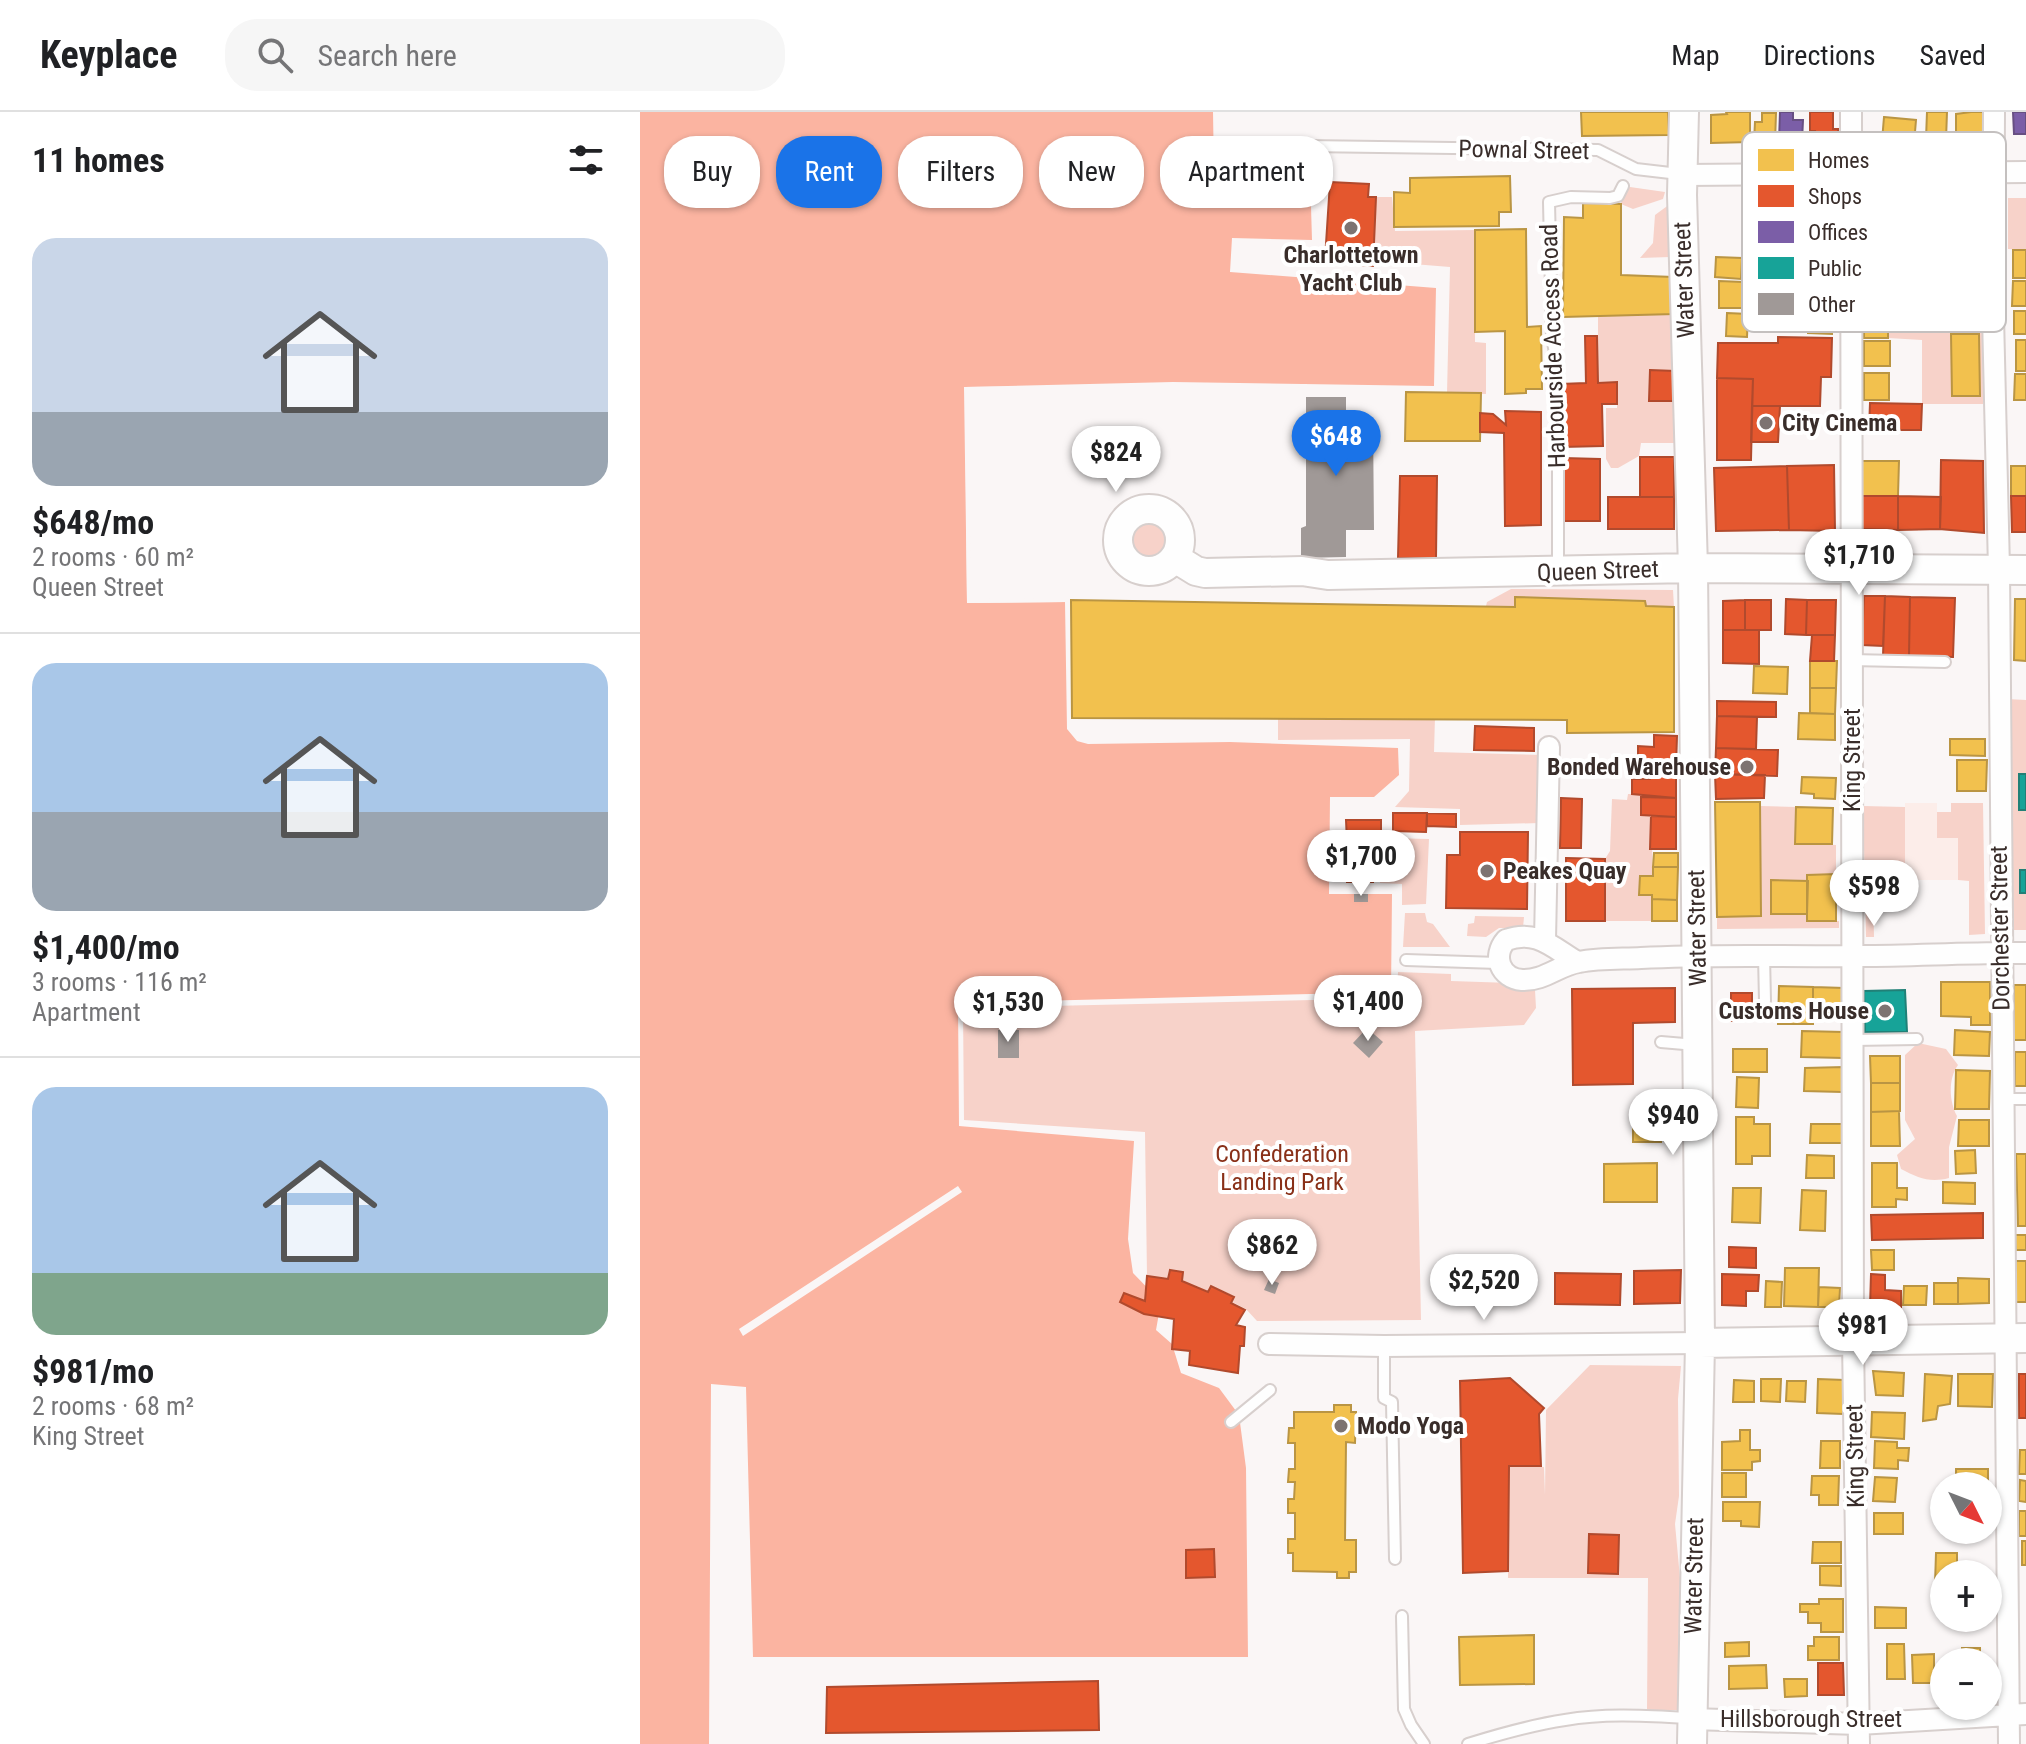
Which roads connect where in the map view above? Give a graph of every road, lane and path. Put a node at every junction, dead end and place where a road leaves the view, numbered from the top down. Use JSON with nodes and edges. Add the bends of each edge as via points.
{"nodes":[{"id":1,"x":1684,"y":112,"type":"edge"},
{"id":2,"x":1851,"y":112,"type":"edge"},
{"id":3,"x":1851,"y":132,"type":"edge"},
{"id":4,"x":1333,"y":146,"type":"edge"},
{"id":5,"x":2026,"y":172,"type":"edge"},
{"id":6,"x":2006,"y":173,"type":"edge"},
{"id":7,"x":1684,"y":175,"type":"junction"},
{"id":8,"x":1742,"y":175,"type":"edge"},
{"id":9,"x":1623,"y":186,"type":"dead end"},
{"id":10,"x":1851,"y":332,"type":"edge"},
{"id":11,"x":1994,"y":332,"type":"edge"},
{"id":12,"x":1175,"y":558,"type":"dead end"},
{"id":13,"x":1693,"y":568,"type":"junction"},
{"id":14,"x":1558,"y":570,"type":"junction"},
{"id":15,"x":1853,"y":570,"type":"junction"},
{"id":16,"x":2012,"y":570,"type":"edge"},
{"id":17,"x":1851,"y":660,"type":"junction"},
{"id":18,"x":1945,"y":662,"type":"dead end"},
{"id":19,"x":1549,"y":747,"type":"dead end"},
{"id":20,"x":1545,"y":940,"type":"junction"},
{"id":21,"x":2001,"y":953,"type":"junction"},
{"id":22,"x":2026,"y":953,"type":"edge"},
{"id":23,"x":1698,"y":955,"type":"junction"},
{"id":24,"x":1764,"y":956,"type":"junction"},
{"id":25,"x":1852,"y":956,"type":"junction"},
{"id":26,"x":1406,"y":960,"type":"dead end"},
{"id":27,"x":1577,"y":962,"type":"junction"},
{"id":28,"x":1498,"y":963,"type":"junction"},
{"id":29,"x":1765,"y":1001,"type":"dead end"},
{"id":30,"x":1917,"y":1039,"type":"dead end"},
{"id":31,"x":1853,"y":1040,"type":"junction"},
{"id":32,"x":1661,"y":1042,"type":"dead end"},
{"id":33,"x":1698,"y":1045,"type":"junction"},
{"id":34,"x":2003,"y":1099,"type":"junction"},
{"id":35,"x":2026,"y":1099,"type":"edge"},
{"id":36,"x":2015,"y":1338,"type":"edge"},
{"id":37,"x":1853,"y":1341,"type":"junction"},
{"id":38,"x":1700,"y":1343,"type":"junction"},
{"id":39,"x":1269,"y":1344,"type":"dead end"},
{"id":40,"x":1384,"y":1346,"type":"junction"},
{"id":41,"x":1270,"y":1390,"type":"dead end"},
{"id":42,"x":1231,"y":1422,"type":"dead end"},
{"id":43,"x":1395,"y":1559,"type":"dead end"},
{"id":44,"x":1402,"y":1616,"type":"dead end"},
{"id":45,"x":2017,"y":1714,"type":"edge"},
{"id":46,"x":1692,"y":1731,"type":"edge"},
{"id":47,"x":1859,"y":1734,"type":"edge"},
{"id":48,"x":1424,"y":1744,"type":"edge"},
{"id":49,"x":1468,"y":1744,"type":"edge"},
{"id":50,"x":2009,"y":1744,"type":"edge"}],
"edges":[{"from":1,"to":7,"type":"street","name":"Water Street"},
{"from":2,"to":3,"type":"street","name":"King Street"},
{"from":4,"to":7,"type":"lane","name":"Pownal Street","via":[[1598,150],[1636,169]]},
{"from":5,"to":6,"type":"street","name":"Pownal Street"},
{"from":7,"to":8,"type":"street","name":"Pownal Street"},
{"from":7,"to":13,"type":"street","name":"Water Street"},
{"from":9,"to":14,"type":"lane","name":"Harbourside Access Road","via":[[1610,198],[1549,202],[1552,337],[1558,369]]},
{"from":10,"to":15,"type":"street","name":"King Street"},
{"from":11,"to":16,"type":"street","name":"Dorchester Street"},
{"from":12,"to":14,"type":"street","name":"Queen Street","via":[[1205,573]]},
{"from":13,"to":14,"type":"street","name":"Queen Street"},
{"from":13,"to":15,"type":"street","name":"Queen Street"},
{"from":13,"to":23,"type":"street","name":"Water Street"},
{"from":15,"to":16,"type":"street","name":"Queen Street"},
{"from":15,"to":17,"type":"street","name":"King Street"},
{"from":16,"to":21,"type":"street","name":"Dorchester Street"},
{"from":17,"to":18,"type":"lane"},
{"from":17,"to":25,"type":"street","name":"King Street"},
{"from":19,"to":20,"type":"street"},
{"from":20,"to":27,"type":"street"},
{"from":20,"to":28,"type":"street","via":[[1525,935],[1506,940]]},
{"from":21,"to":22,"type":"street"},
{"from":21,"to":25,"type":"street"},
{"from":21,"to":34,"type":"street","name":"Dorchester Street"},
{"from":23,"to":24,"type":"street"},
{"from":23,"to":27,"type":"street"},
{"from":23,"to":33,"type":"street","name":"Water Street"},
{"from":24,"to":25,"type":"street"},
{"from":24,"to":29,"type":"lane"},
{"from":25,"to":31,"type":"street","name":"King Street"},
{"from":26,"to":28,"type":"lane"},
{"from":27,"to":28,"type":"street","via":[[1526,980],[1510,976]]},
{"from":30,"to":31,"type":"lane"},
{"from":31,"to":37,"type":"street","name":"King Street"},
{"from":32,"to":33,"type":"lane"},
{"from":33,"to":38,"type":"street","name":"Water Street"},
{"from":34,"to":35,"type":"lane"},
{"from":34,"to":36,"type":"street","name":"Dorchester Street"},
{"from":36,"to":37,"type":"street"},
{"from":36,"to":45,"type":"street","name":"Dorchester Street"},
{"from":37,"to":38,"type":"street"},
{"from":37,"to":47,"type":"street","name":"King Street"},
{"from":38,"to":40,"type":"street"},
{"from":38,"to":46,"type":"street","name":"Water Street"},
{"from":39,"to":40,"type":"street"},
{"from":40,"to":43,"type":"lane","via":[[1384,1398],[1392,1402]]},
{"from":41,"to":42,"type":"lane"},
{"from":44,"to":48,"type":"lane","via":[[1404,1709]]},
{"from":45,"to":47,"type":"street","name":"Hillsborough Street"},
{"from":45,"to":50,"type":"street","name":"Dorchester Street"},
{"from":46,"to":47,"type":"street","name":"Hillsborough Street"},
{"from":46,"to":49,"type":"lane","via":[[1632,1716],[1565,1719]]}]}
